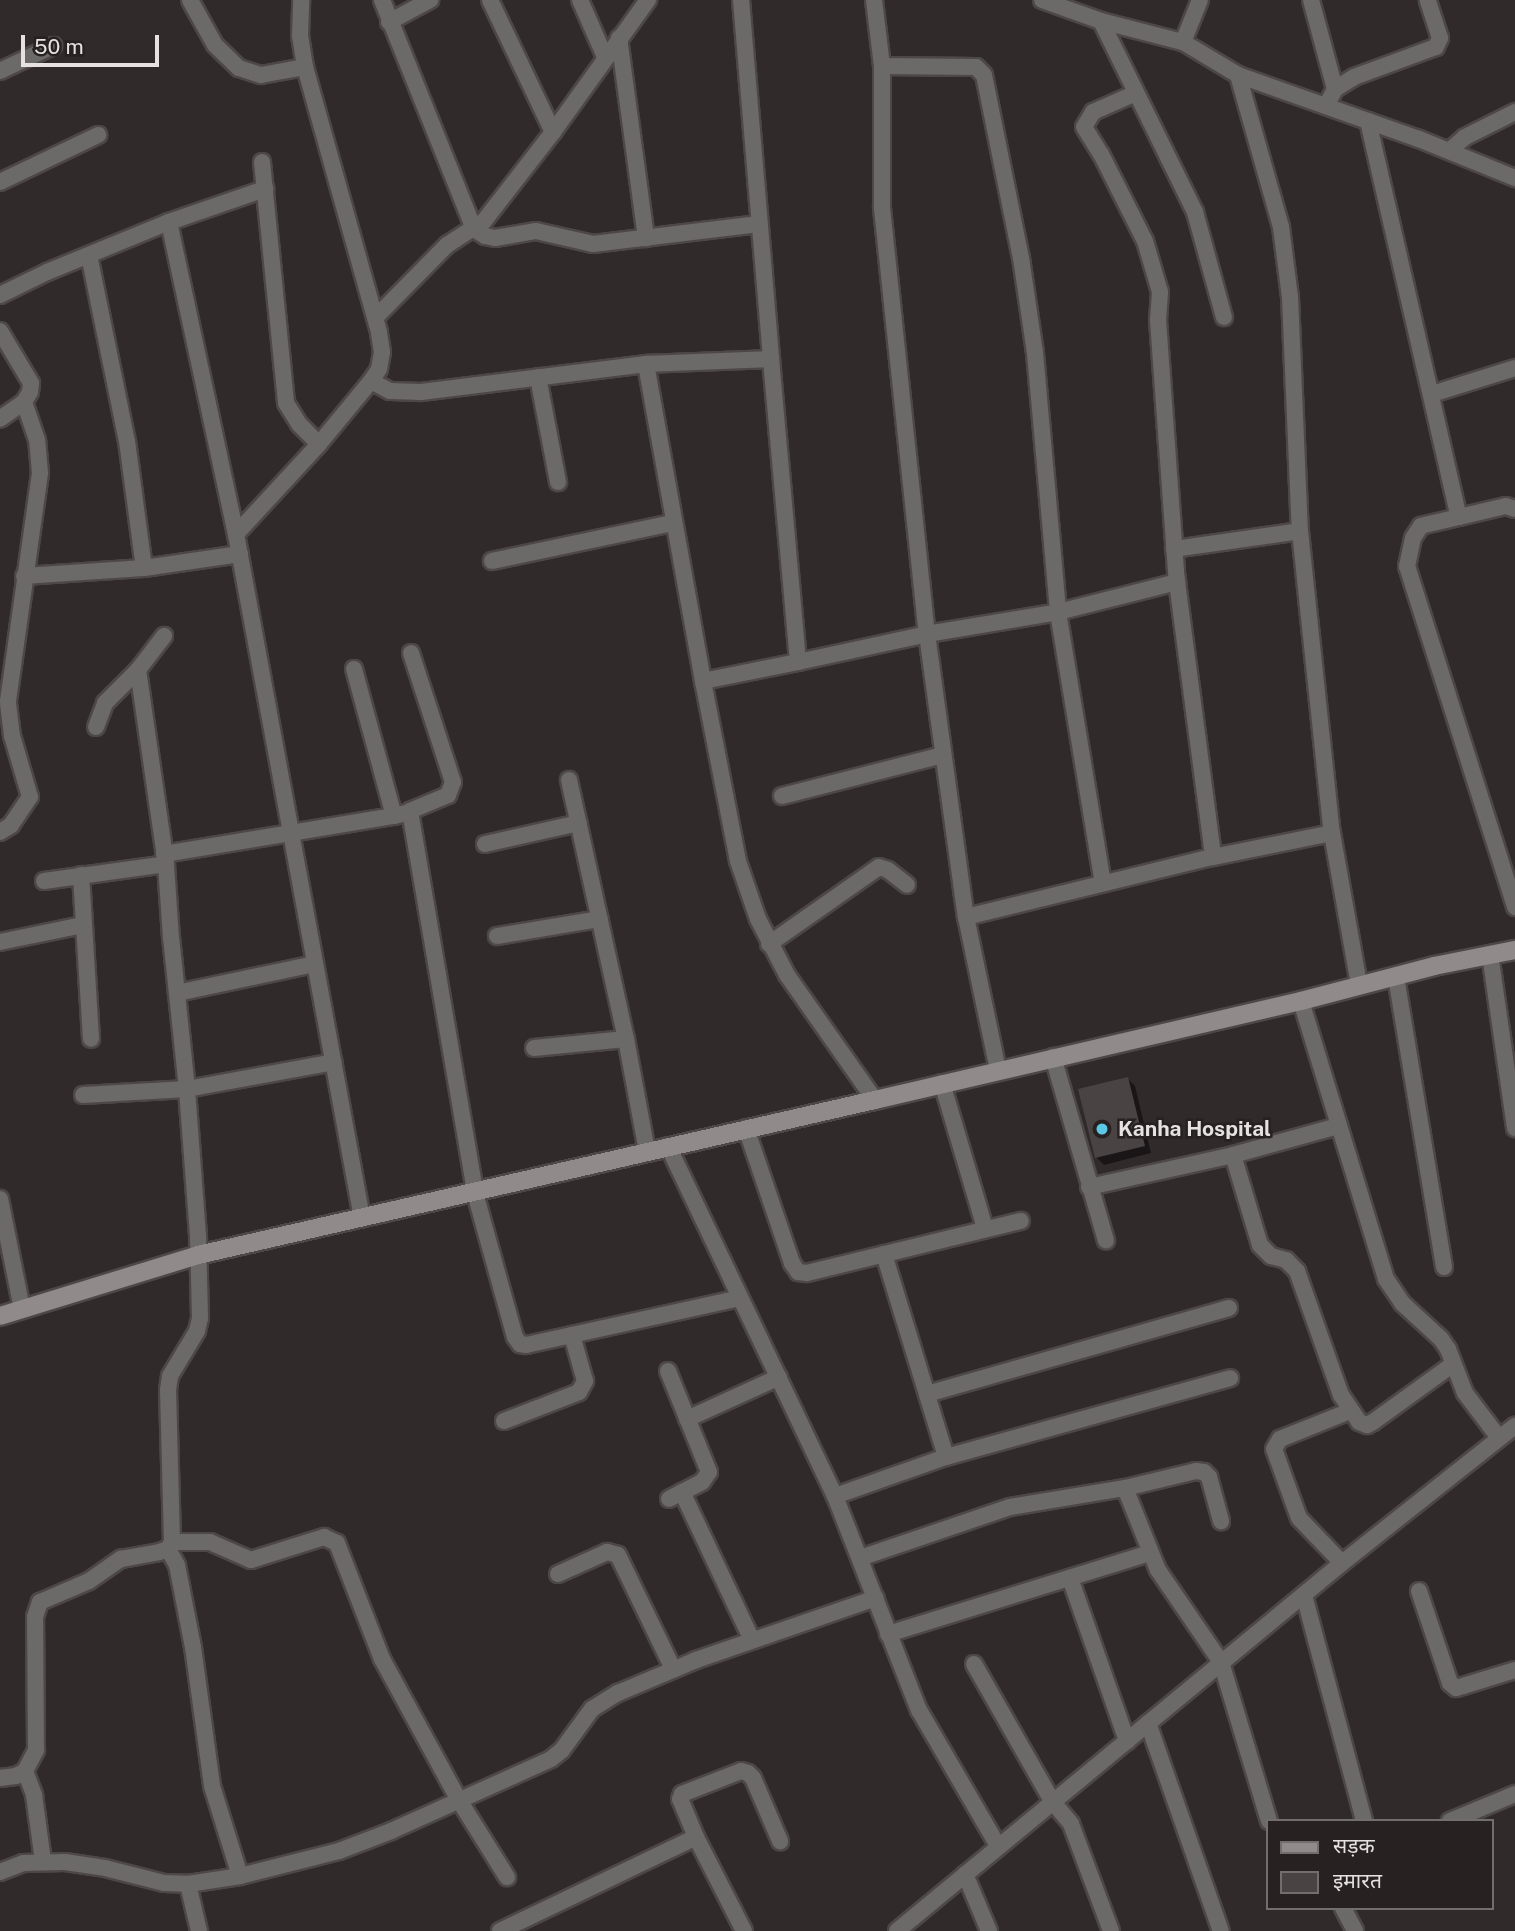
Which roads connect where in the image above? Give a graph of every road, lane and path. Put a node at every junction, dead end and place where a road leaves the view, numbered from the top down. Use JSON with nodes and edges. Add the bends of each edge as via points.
{"nodes":[{"id":1,"x":190,"y":0,"type":"edge"},
{"id":2,"x":301,"y":0,"type":"edge"},
{"id":3,"x":382,"y":0,"type":"edge"},
{"id":4,"x":430,"y":0,"type":"edge"},
{"id":5,"x":490,"y":0,"type":"edge"},
{"id":6,"x":580,"y":0,"type":"edge"},
{"id":7,"x":648,"y":0,"type":"edge"},
{"id":8,"x":741,"y":0,"type":"edge"},
{"id":9,"x":874,"y":0,"type":"edge"},
{"id":10,"x":1042,"y":0,"type":"edge"},
{"id":11,"x":1200,"y":0,"type":"edge"},
{"id":12,"x":1311,"y":0,"type":"edge"},
{"id":13,"x":1429,"y":0,"type":"edge"},
{"id":14,"x":1101,"y":21,"type":"junction"},
{"id":15,"x":389,"y":22,"type":"junction"},
{"id":16,"x":619,"y":38,"type":"junction"},
{"id":17,"x":1183,"y":42,"type":"junction"},
{"id":18,"x":53,"y":46,"type":"dead end"},
{"id":19,"x":605,"y":57,"type":"junction"},
{"id":20,"x":882,"y":66,"type":"junction"},
{"id":21,"x":305,"y":67,"type":"junction"},
{"id":22,"x":0,"y":71,"type":"edge"},
{"id":23,"x":1238,"y":75,"type":"junction"},
{"id":24,"x":1335,"y":89,"type":"junction"},
{"id":25,"x":1136,"y":93,"type":"junction"},
{"id":26,"x":1326,"y":106,"type":"junction"},
{"id":27,"x":1515,"y":112,"type":"edge"},
{"id":28,"x":1368,"y":121,"type":"junction"},
{"id":29,"x":553,"y":132,"type":"junction"},
{"id":30,"x":98,"y":135,"type":"dead end"},
{"id":31,"x":1449,"y":151,"type":"junction"},
{"id":32,"x":262,"y":162,"type":"dead end"},
{"id":33,"x":1515,"y":178,"type":"edge"},
{"id":34,"x":0,"y":182,"type":"edge"},
{"id":35,"x":265,"y":189,"type":"junction"},
{"id":36,"x":169,"y":222,"type":"junction"},
{"id":37,"x":760,"y":224,"type":"junction"},
{"id":38,"x":474,"y":229,"type":"junction"},
{"id":39,"x":646,"y":238,"type":"junction"},
{"id":40,"x":89,"y":255,"type":"junction"},
{"id":41,"x":0,"y":295,"type":"edge"},
{"id":42,"x":1224,"y":317,"type":"dead end"},
{"id":43,"x":375,"y":318,"type":"junction"},
{"id":44,"x":0,"y":331,"type":"edge"},
{"id":45,"x":771,"y":359,"type":"junction"},
{"id":46,"x":646,"y":364,"type":"junction"},
{"id":47,"x":1515,"y":368,"type":"edge"},
{"id":48,"x":538,"y":377,"type":"junction"},
{"id":49,"x":371,"y":381,"type":"junction"},
{"id":50,"x":1432,"y":394,"type":"junction"},
{"id":51,"x":24,"y":402,"type":"junction"},
{"id":52,"x":0,"y":419,"type":"edge"},
{"id":53,"x":319,"y":444,"type":"junction"},
{"id":54,"x":558,"y":482,"type":"dead end"},
{"id":55,"x":1515,"y":509,"type":"edge"},
{"id":56,"x":1460,"y":517,"type":"junction"},
{"id":57,"x":672,"y":523,"type":"junction"},
{"id":58,"x":1300,"y":531,"type":"junction"},
{"id":59,"x":236,"y":534,"type":"junction"},
{"id":60,"x":1174,"y":550,"type":"junction"},
{"id":61,"x":240,"y":554,"type":"junction"},
{"id":62,"x":492,"y":561,"type":"dead end"},
{"id":63,"x":144,"y":568,"type":"junction"},
{"id":64,"x":24,"y":576,"type":"junction"},
{"id":65,"x":1177,"y":582,"type":"junction"},
{"id":66,"x":1058,"y":612,"type":"junction"},
{"id":67,"x":927,"y":634,"type":"junction"},
{"id":68,"x":164,"y":636,"type":"dead end"},
{"id":69,"x":411,"y":653,"type":"dead end"},
{"id":70,"x":798,"y":662,"type":"junction"},
{"id":71,"x":355,"y":669,"type":"dead end"},
{"id":72,"x":138,"y":670,"type":"junction"},
{"id":73,"x":703,"y":681,"type":"junction"},
{"id":74,"x":4,"y":717,"type":"edge"},
{"id":75,"x":96,"y":727,"type":"dead end"},
{"id":76,"x":943,"y":755,"type":"junction"},
{"id":77,"x":569,"y":780,"type":"dead end"},
{"id":78,"x":782,"y":796,"type":"dead end"},
{"id":79,"x":402,"y":813,"type":"junction"},
{"id":80,"x":579,"y":823,"type":"junction"},
{"id":81,"x":0,"y":832,"type":"edge"},
{"id":82,"x":291,"y":832,"type":"junction"},
{"id":83,"x":1332,"y":833,"type":"junction"},
{"id":84,"x":485,"y":844,"type":"dead end"},
{"id":85,"x":1213,"y":857,"type":"junction"},
{"id":86,"x":165,"y":859,"type":"junction"},
{"id":87,"x":81,"y":875,"type":"junction"},
{"id":88,"x":44,"y":881,"type":"dead end"},
{"id":89,"x":1103,"y":883,"type":"junction"},
{"id":90,"x":907,"y":885,"type":"dead end"},
{"id":91,"x":1515,"y":907,"type":"edge"},
{"id":92,"x":965,"y":916,"type":"junction"},
{"id":93,"x":600,"y":919,"type":"junction"},
{"id":94,"x":83,"y":925,"type":"junction"},
{"id":95,"x":497,"y":936,"type":"dead end"},
{"id":96,"x":0,"y":942,"type":"edge"},
{"id":97,"x":769,"y":944,"type":"junction"},
{"id":98,"x":1515,"y":950,"type":"edge"},
{"id":99,"x":1490,"y":954,"type":"junction"},
{"id":100,"x":315,"y":964,"type":"junction"},
{"id":101,"x":1396,"y":977,"type":"junction"},
{"id":102,"x":1359,"y":985,"type":"junction"},
{"id":103,"x":177,"y":993,"type":"junction"},
{"id":104,"x":1301,"y":1001,"type":"junction"},
{"id":105,"x":91,"y":1039,"type":"dead end"},
{"id":106,"x":626,"y":1039,"type":"junction"},
{"id":107,"x":534,"y":1048,"type":"dead end"},
{"id":108,"x":1053,"y":1057,"type":"junction"},
{"id":109,"x":334,"y":1062,"type":"junction"},
{"id":110,"x":998,"y":1070,"type":"junction"},
{"id":111,"x":942,"y":1083,"type":"junction"},
{"id":112,"x":187,"y":1090,"type":"junction"},
{"id":113,"x":83,"y":1095,"type":"dead end"},
{"id":114,"x":875,"y":1101,"type":"junction"},
{"id":115,"x":1338,"y":1126,"type":"junction"},
{"id":116,"x":746,"y":1128,"type":"junction"},
{"id":117,"x":1515,"y":1128,"type":"edge"},
{"id":118,"x":668,"y":1146,"type":"junction"},
{"id":119,"x":647,"y":1151,"type":"junction"},
{"id":120,"x":1233,"y":1155,"type":"junction"},
{"id":121,"x":1089,"y":1188,"type":"junction"},
{"id":122,"x":475,"y":1193,"type":"junction"},
{"id":123,"x":0,"y":1199,"type":"edge"},
{"id":124,"x":362,"y":1218,"type":"junction"},
{"id":125,"x":1021,"y":1221,"type":"dead end"},
{"id":126,"x":985,"y":1228,"type":"junction"},
{"id":127,"x":1106,"y":1241,"type":"dead end"},
{"id":128,"x":884,"y":1254,"type":"junction"},
{"id":129,"x":198,"y":1255,"type":"junction"},
{"id":130,"x":1444,"y":1267,"type":"dead end"},
{"id":131,"x":739,"y":1298,"type":"junction"},
{"id":132,"x":1229,"y":1308,"type":"dead end"},
{"id":133,"x":22,"y":1309,"type":"junction"},
{"id":134,"x":0,"y":1316,"type":"edge"},
{"id":135,"x":572,"y":1335,"type":"junction"},
{"id":136,"x":1453,"y":1364,"type":"junction"},
{"id":137,"x":668,"y":1371,"type":"dead end"},
{"id":138,"x":779,"y":1377,"type":"junction"},
{"id":139,"x":1230,"y":1378,"type":"dead end"},
{"id":140,"x":927,"y":1394,"type":"junction"},
{"id":141,"x":1350,"y":1411,"type":"junction"},
{"id":142,"x":687,"y":1419,"type":"junction"},
{"id":143,"x":504,"y":1421,"type":"dead end"},
{"id":144,"x":1515,"y":1426,"type":"edge"},
{"id":145,"x":1499,"y":1438,"type":"junction"},
{"id":146,"x":946,"y":1457,"type":"junction"},
{"id":147,"x":1125,"y":1488,"type":"junction"},
{"id":148,"x":835,"y":1496,"type":"junction"},
{"id":149,"x":1221,"y":1521,"type":"dead end"},
{"id":150,"x":170,"y":1545,"type":"junction"},
{"id":151,"x":1150,"y":1553,"type":"junction"},
{"id":152,"x":860,"y":1558,"type":"junction"},
{"id":153,"x":1342,"y":1563,"type":"junction"},
{"id":154,"x":558,"y":1574,"type":"dead end"},
{"id":155,"x":1070,"y":1578,"type":"junction"},
{"id":156,"x":1419,"y":1591,"type":"dead end"},
{"id":157,"x":1304,"y":1595,"type":"junction"},
{"id":158,"x":876,"y":1598,"type":"junction"},
{"id":159,"x":888,"y":1634,"type":"junction"},
{"id":160,"x":752,"y":1640,"type":"junction"},
{"id":161,"x":1221,"y":1662,"type":"junction"},
{"id":162,"x":974,"y":1664,"type":"dead end"},
{"id":163,"x":673,"y":1669,"type":"junction"},
{"id":164,"x":1515,"y":1670,"type":"edge"},
{"id":165,"x":1148,"y":1723,"type":"junction"},
{"id":166,"x":1127,"y":1741,"type":"junction"},
{"id":167,"x":24,"y":1771,"type":"junction"},
{"id":168,"x":0,"y":1778,"type":"edge"},
{"id":169,"x":1515,"y":1794,"type":"edge"},
{"id":170,"x":459,"y":1800,"type":"junction"},
{"id":171,"x":1052,"y":1801,"type":"junction"},
{"id":172,"x":1268,"y":1819,"type":"edge"},
{"id":173,"x":1363,"y":1819,"type":"edge"},
{"id":174,"x":1455,"y":1819,"type":"edge"},
{"id":175,"x":696,"y":1837,"type":"junction"},
{"id":176,"x":780,"y":1841,"type":"dead end"},
{"id":177,"x":998,"y":1846,"type":"junction"},
{"id":178,"x":43,"y":1861,"type":"junction"},
{"id":179,"x":0,"y":1872,"type":"edge"},
{"id":180,"x":965,"y":1874,"type":"junction"},
{"id":181,"x":240,"y":1876,"type":"junction"},
{"id":182,"x":507,"y":1877,"type":"dead end"},
{"id":183,"x":188,"y":1884,"type":"junction"},
{"id":184,"x":1344,"y":1910,"type":"edge"},
{"id":185,"x":519,"y":1927,"type":"edge"},
{"id":186,"x":199,"y":1931,"type":"edge"},
{"id":187,"x":500,"y":1931,"type":"edge"},
{"id":188,"x":744,"y":1931,"type":"edge"},
{"id":189,"x":897,"y":1931,"type":"edge"},
{"id":190,"x":989,"y":1931,"type":"edge"},
{"id":191,"x":1111,"y":1931,"type":"edge"},
{"id":192,"x":1221,"y":1931,"type":"edge"},
{"id":193,"x":1354,"y":1931,"type":"edge"}],
"edges":[{"from":1,"to":21,"type":"street","via":[[215,46],[239,68],[261,75]]},
{"from":2,"to":21,"type":"street"},
{"from":3,"to":15,"type":"street"},
{"from":4,"to":15,"type":"street"},
{"from":5,"to":29,"type":"street"},
{"from":6,"to":19,"type":"street"},
{"from":7,"to":16,"type":"street"},
{"from":8,"to":37,"type":"street"},
{"from":9,"to":20,"type":"street"},
{"from":10,"to":14,"type":"street"},
{"from":11,"to":17,"type":"street"},
{"from":12,"to":24,"type":"street"},
{"from":13,"to":24,"type":"street","via":[[1440,38],[1436,47],[1354,77]]},
{"from":14,"to":17,"type":"street"},
{"from":14,"to":25,"type":"street"},
{"from":15,"to":38,"type":"street"},
{"from":16,"to":19,"type":"street"},
{"from":16,"to":39,"type":"street"},
{"from":17,"to":23,"type":"street"},
{"from":18,"to":22,"type":"street"},
{"from":19,"to":29,"type":"street"},
{"from":20,"to":66,"type":"street","via":[[976,67],[984,75],[1035,354]]},
{"from":20,"to":67,"type":"street","via":[[882,208]]},
{"from":21,"to":43,"type":"street"},
{"from":23,"to":26,"type":"street"},
{"from":23,"to":58,"type":"street","via":[[1280,226],[1290,297]]},
{"from":24,"to":26,"type":"street"},
{"from":25,"to":42,"type":"street","via":[[1195,212]]},
{"from":25,"to":60,"type":"street","via":[[1093,112],[1084,127],[1145,241],[1160,292],[1158,320]]},
{"from":26,"to":28,"type":"street"},
{"from":27,"to":31,"type":"street","via":[[1465,137]]},
{"from":28,"to":31,"type":"street"},
{"from":28,"to":50,"type":"street"},
{"from":29,"to":38,"type":"street"},
{"from":30,"to":34,"type":"street"},
{"from":31,"to":33,"type":"street"},
{"from":32,"to":35,"type":"street"},
{"from":35,"to":36,"type":"street"},
{"from":35,"to":53,"type":"street","via":[[286,403]]},
{"from":36,"to":40,"type":"street"},
{"from":36,"to":59,"type":"street"},
{"from":37,"to":39,"type":"street"},
{"from":37,"to":45,"type":"street"},
{"from":38,"to":39,"type":"street","via":[[495,238],[536,231],[593,244]]},
{"from":38,"to":43,"type":"street","via":[[447,245]]},
{"from":40,"to":41,"type":"street"},
{"from":40,"to":63,"type":"street","via":[[127,441]]},
{"from":43,"to":49,"type":"street","via":[[382,352]]},
{"from":44,"to":51,"type":"street","via":[[31,383]]},
{"from":45,"to":46,"type":"street"},
{"from":45,"to":70,"type":"street"},
{"from":46,"to":48,"type":"street"},
{"from":46,"to":57,"type":"street"},
{"from":47,"to":50,"type":"street"},
{"from":48,"to":49,"type":"street","via":[[403,393]]},
{"from":48,"to":54,"type":"street"},
{"from":49,"to":53,"type":"street"},
{"from":50,"to":56,"type":"street"},
{"from":51,"to":52,"type":"street"},
{"from":51,"to":64,"type":"street","via":[[40,457]]},
{"from":53,"to":59,"type":"street"},
{"from":55,"to":56,"type":"street","via":[[1507,506]]},
{"from":56,"to":91,"type":"street","via":[[1421,526],[1413,538],[1407,566]]},
{"from":57,"to":62,"type":"street"},
{"from":57,"to":73,"type":"street"},
{"from":58,"to":60,"type":"street"},
{"from":58,"to":83,"type":"street"},
{"from":59,"to":61,"type":"street"},
{"from":60,"to":65,"type":"street"},
{"from":61,"to":63,"type":"street"},
{"from":61,"to":82,"type":"street"},
{"from":63,"to":64,"type":"street"},
{"from":64,"to":74,"type":"street"},
{"from":65,"to":66,"type":"street"},
{"from":65,"to":85,"type":"street"},
{"from":66,"to":67,"type":"street"},
{"from":66,"to":89,"type":"street"},
{"from":67,"to":70,"type":"street"},
{"from":67,"to":76,"type":"street"},
{"from":68,"to":72,"type":"street"},
{"from":69,"to":79,"type":"street","via":[[453,782],[448,795]]},
{"from":70,"to":73,"type":"street"},
{"from":71,"to":79,"type":"street"},
{"from":72,"to":75,"type":"street","via":[[105,703]]},
{"from":72,"to":86,"type":"street"},
{"from":73,"to":97,"type":"street","via":[[738,861]]},
{"from":74,"to":81,"type":"street","via":[[30,797],[11,825]]},
{"from":76,"to":78,"type":"street"},
{"from":76,"to":92,"type":"street"},
{"from":77,"to":80,"type":"street"},
{"from":79,"to":82,"type":"street"},
{"from":79,"to":122,"type":"street"},
{"from":80,"to":84,"type":"street"},
{"from":80,"to":93,"type":"street"},
{"from":82,"to":86,"type":"street"},
{"from":82,"to":100,"type":"street"},
{"from":83,"to":85,"type":"street"},
{"from":83,"to":102,"type":"street"},
{"from":85,"to":89,"type":"street"},
{"from":86,"to":87,"type":"street"},
{"from":86,"to":103,"type":"street"},
{"from":87,"to":88,"type":"street"},
{"from":87,"to":94,"type":"street"},
{"from":89,"to":92,"type":"street"},
{"from":90,"to":97,"type":"street","via":[[879,867]]},
{"from":92,"to":110,"type":"street"},
{"from":93,"to":95,"type":"street"},
{"from":93,"to":106,"type":"street"},
{"from":94,"to":96,"type":"street"},
{"from":94,"to":105,"type":"street"},
{"from":97,"to":114,"type":"street"},
{"from":98,"to":99,"type":"main road"},
{"from":99,"to":101,"type":"main road"},
{"from":99,"to":117,"type":"street"},
{"from":100,"to":103,"type":"street"},
{"from":100,"to":109,"type":"street"},
{"from":101,"to":102,"type":"main road"},
{"from":101,"to":130,"type":"street"},
{"from":102,"to":104,"type":"main road"},
{"from":103,"to":112,"type":"street"},
{"from":104,"to":108,"type":"main road"},
{"from":104,"to":115,"type":"street"},
{"from":106,"to":107,"type":"street"},
{"from":106,"to":119,"type":"street"},
{"from":108,"to":110,"type":"main road"},
{"from":108,"to":121,"type":"street"},
{"from":109,"to":112,"type":"street"},
{"from":109,"to":124,"type":"street"},
{"from":110,"to":111,"type":"main road"},
{"from":111,"to":114,"type":"main road"},
{"from":111,"to":126,"type":"street"},
{"from":112,"to":113,"type":"street"},
{"from":112,"to":129,"type":"street"},
{"from":114,"to":116,"type":"main road"},
{"from":115,"to":120,"type":"street"},
{"from":115,"to":136,"type":"street","via":[[1390,1286],[1441,1339]]},
{"from":116,"to":118,"type":"main road"},
{"from":116,"to":128,"type":"street","via":[[798,1272]]},
{"from":118,"to":119,"type":"main road"},
{"from":118,"to":131,"type":"street"},
{"from":119,"to":122,"type":"main road"},
{"from":120,"to":121,"type":"street"},
{"from":120,"to":141,"type":"street","via":[[1260,1245],[1297,1271]]},
{"from":121,"to":127,"type":"street"},
{"from":122,"to":124,"type":"main road"},
{"from":122,"to":135,"type":"street","via":[[515,1337],[520,1344]]},
{"from":123,"to":133,"type":"street"},
{"from":124,"to":129,"type":"main road"},
{"from":125,"to":126,"type":"street"},
{"from":126,"to":128,"type":"street"},
{"from":128,"to":140,"type":"street"},
{"from":129,"to":133,"type":"main road"},
{"from":129,"to":150,"type":"street","via":[[200,1318],[170,1376],[168,1390]]},
{"from":131,"to":135,"type":"street"},
{"from":131,"to":138,"type":"street"},
{"from":132,"to":140,"type":"street"},
{"from":133,"to":134,"type":"main road"},
{"from":135,"to":143,"type":"street","via":[[585,1381],[579,1392]]},
{"from":136,"to":141,"type":"street","via":[[1367,1425]]},
{"from":136,"to":145,"type":"street","via":[[1465,1393]]},
{"from":137,"to":142,"type":"street"},
{"from":138,"to":142,"type":"street"},
{"from":138,"to":148,"type":"street"},
{"from":139,"to":146,"type":"street"},
{"from":140,"to":146,"type":"street"},
{"from":141,"to":153,"type":"street","via":[[1280,1439],[1274,1449],[1299,1518]]},
{"from":142,"to":160,"type":"street","via":[[709,1472],[702,1482],[676,1496]]},
{"from":144,"to":145,"type":"street"},
{"from":145,"to":153,"type":"street"},
{"from":146,"to":148,"type":"street"},
{"from":147,"to":149,"type":"street","via":[[1201,1470],[1209,1477]]},
{"from":147,"to":151,"type":"street"},
{"from":147,"to":152,"type":"street","via":[[1010,1507]]},
{"from":148,"to":152,"type":"street"},
{"from":150,"to":167,"type":"street","via":[[121,1559],[89,1581],[40,1602],[35,1617],[36,1750]]},
{"from":150,"to":170,"type":"street","via":[[210,1542],[251,1560],[324,1537],[337,1544],[382,1659]]},
{"from":150,"to":181,"type":"street","via":[[193,1647],[210,1776]]},
{"from":151,"to":155,"type":"street"},
{"from":151,"to":161,"type":"street","via":[[1177,1602]]},
{"from":152,"to":158,"type":"street"},
{"from":153,"to":157,"type":"street"},
{"from":154,"to":163,"type":"street","via":[[607,1552],[618,1555]]},
{"from":155,"to":159,"type":"street"},
{"from":155,"to":166,"type":"street"},
{"from":156,"to":164,"type":"street","via":[[1450,1683],[1456,1688]]},
{"from":157,"to":161,"type":"street"},
{"from":157,"to":173,"type":"street"},
{"from":158,"to":159,"type":"street"},
{"from":158,"to":160,"type":"street"},
{"from":159,"to":177,"type":"street","via":[[931,1733]]},
{"from":160,"to":163,"type":"street"},
{"from":161,"to":165,"type":"street"},
{"from":161,"to":172,"type":"street"},
{"from":162,"to":171,"type":"street"},
{"from":163,"to":170,"type":"street","via":[[592,1709],[551,1759]]},
{"from":165,"to":166,"type":"street"},
{"from":165,"to":192,"type":"street"},
{"from":166,"to":171,"type":"street"},
{"from":167,"to":168,"type":"street"},
{"from":167,"to":178,"type":"street","via":[[34,1795]]},
{"from":169,"to":174,"type":"street"},
{"from":170,"to":181,"type":"street","via":[[363,1843]]},
{"from":170,"to":182,"type":"street"},
{"from":171,"to":177,"type":"street"},
{"from":171,"to":191,"type":"street","via":[[1071,1824]]},
{"from":175,"to":176,"type":"street","via":[[682,1794],[741,1771],[753,1778]]},
{"from":175,"to":185,"type":"street"},
{"from":175,"to":188,"type":"street"},
{"from":177,"to":180,"type":"street"},
{"from":178,"to":179,"type":"street"},
{"from":178,"to":183,"type":"street","via":[[85,1864],[164,1883]]},
{"from":180,"to":189,"type":"street"},
{"from":180,"to":190,"type":"street"},
{"from":181,"to":183,"type":"street"},
{"from":183,"to":186,"type":"street"},
{"from":184,"to":193,"type":"street"},
{"from":185,"to":187,"type":"street"}]}
